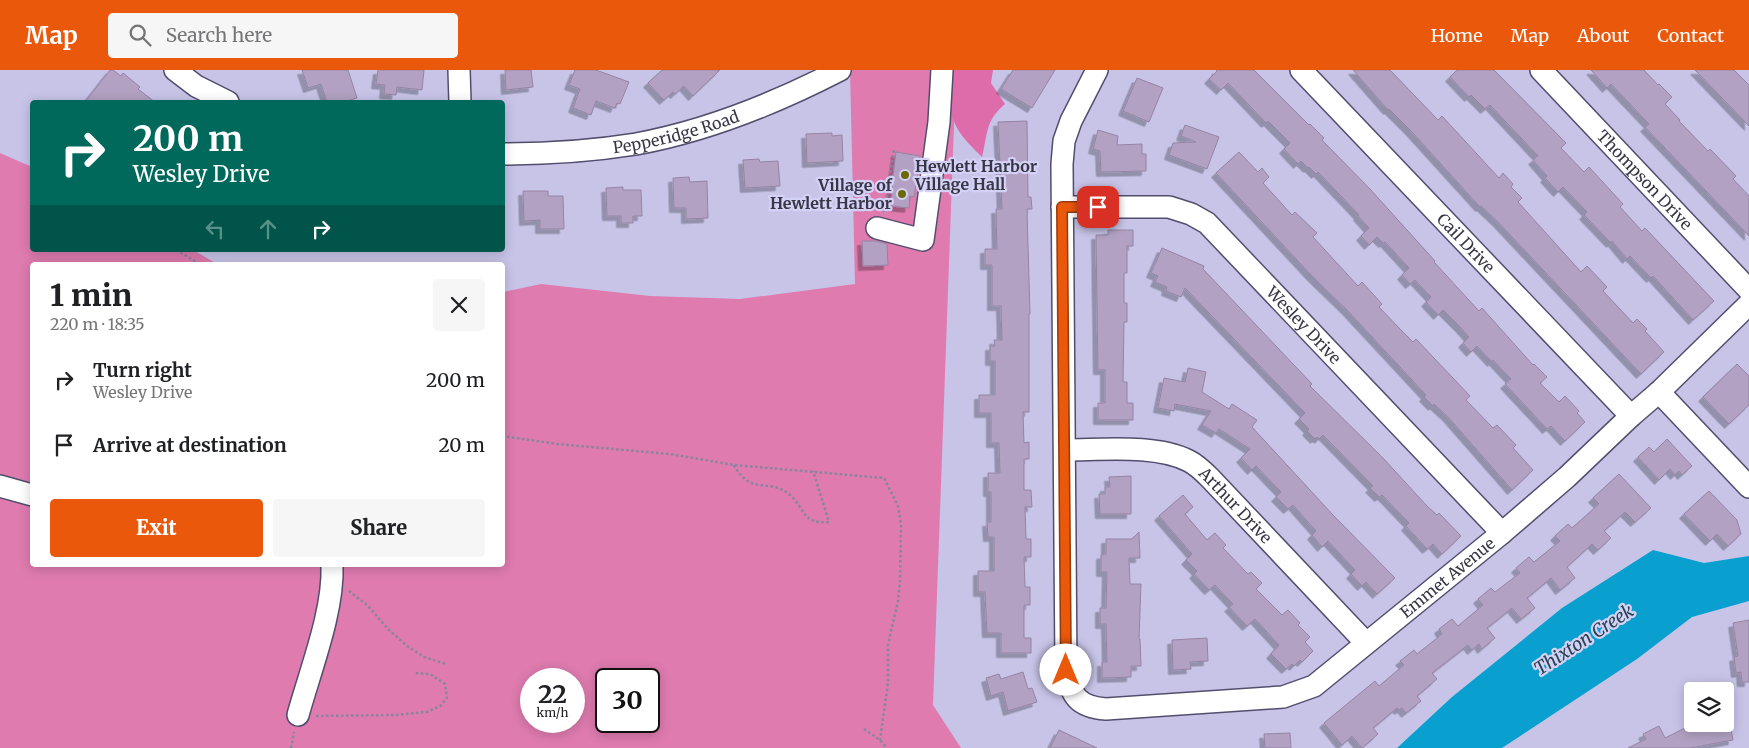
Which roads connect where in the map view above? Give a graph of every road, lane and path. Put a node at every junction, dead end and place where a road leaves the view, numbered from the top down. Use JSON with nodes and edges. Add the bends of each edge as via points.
{"nodes":[{"id":1,"x":175,"y":70,"type":"edge"},
{"id":2,"x":459,"y":70,"type":"edge"},
{"id":3,"x":840,"y":70,"type":"edge"},
{"id":4,"x":942,"y":70,"type":"edge"},
{"id":5,"x":1097,"y":70,"type":"edge"},
{"id":6,"x":1301,"y":70,"type":"edge"},
{"id":7,"x":1541,"y":70,"type":"edge"},
{"id":8,"x":224,"y":100,"type":"edge"},
{"id":9,"x":460,"y":100,"type":"edge"},
{"id":10,"x":894,"y":150,"type":"dead end"},
{"id":11,"x":505,"y":154,"type":"edge"},
{"id":12,"x":1062,"y":207,"type":"junction"},
{"id":13,"x":880,"y":229,"type":"joint"},
{"id":14,"x":179,"y":252,"type":"edge"},
{"id":15,"x":197,"y":262,"type":"edge"},
{"id":16,"x":1749,"y":290,"type":"edge"},
{"id":17,"x":1749,"y":304,"type":"edge"},
{"id":18,"x":1659,"y":392,"type":"junction"},
{"id":19,"x":1631,"y":416,"type":"junction"},
{"id":20,"x":505,"y":436,"type":"edge"},
{"id":21,"x":1065,"y":450,"type":"junction"},
{"id":22,"x":734,"y":465,"type":"junction"},
{"id":23,"x":812,"y":471,"type":"junction"},
{"id":24,"x":0,"y":486,"type":"edge"},
{"id":25,"x":1749,"y":486,"type":"edge"},
{"id":26,"x":30,"y":494,"type":"edge"},
{"id":27,"x":1502,"y":533,"type":"junction"},
{"id":28,"x":332,"y":572,"type":"edge"},
{"id":29,"x":1366,"y":643,"type":"junction"},
{"id":30,"x":446,"y":664,"type":"dead end"},
{"id":31,"x":415,"y":673,"type":"dead end"},
{"id":32,"x":298,"y":716,"type":"joint"},
{"id":33,"x":864,"y":729,"type":"dead end"},
{"id":34,"x":880,"y":740,"type":"junction"},
{"id":35,"x":887,"y":748,"type":"edge"}],
"edges":[{"from":1,"to":8,"type":"street","via":[[196,86]]},
{"from":2,"to":9,"type":"street"},
{"from":3,"to":11,"type":"street","name":"Pepperidge Road","via":[[746,113],[692,131],[636,144],[578,151]]},
{"from":4,"to":13,"type":"street","via":[[939,122],[923,240]]},
{"from":5,"to":12,"type":"street","via":[[1064,141]]},
{"from":6,"to":19,"type":"street","name":"Cail Drive"},
{"from":7,"to":16,"type":"street","name":"Thompson Drive"},
{"from":10,"to":13,"type":"path"},
{"from":12,"to":21,"type":"street"},
{"from":12,"to":27,"type":"street","name":"Wesley Drive","via":[[1169,207],[1207,223]]},
{"from":14,"to":15,"type":"path"},
{"from":17,"to":18,"type":"street","name":"Emmet Avenue"},
{"from":18,"to":19,"type":"street","name":"Emmet Avenue"},
{"from":18,"to":25,"type":"street"},
{"from":19,"to":27,"type":"street","name":"Emmet Avenue","via":[[1567,478]]},
{"from":20,"to":22,"type":"path","via":[[670,454]]},
{"from":21,"to":29,"type":"street","name":"Arthur Drive","via":[[1155,450],[1191,462],[1210,478]]},
{"from":21,"to":29,"type":"street","name":"Emmet Avenue","via":[[1066,670],[1074,695],[1082,704],[1106,709],[1283,697],[1314,686]]},
{"from":22,"to":23,"type":"path"},
{"from":22,"to":23,"type":"path","via":[[740,475],[752,484],[782,489],[812,521],[829,522]]},
{"from":23,"to":34,"type":"path","via":[[884,478],[898,506],[901,524],[900,580],[888,645],[888,683]]},
{"from":24,"to":26,"type":"street"},
{"from":27,"to":29,"type":"street","name":"Emmet Avenue"},
{"from":28,"to":30,"type":"path","via":[[407,646],[424,657]]},
{"from":28,"to":32,"type":"street","via":[[326,615]]},
{"from":31,"to":32,"type":"path","via":[[430,674],[445,684],[447,698],[440,706],[427,712],[396,715]]},
{"from":33,"to":34,"type":"path"},
{"from":34,"to":35,"type":"path"}]}
